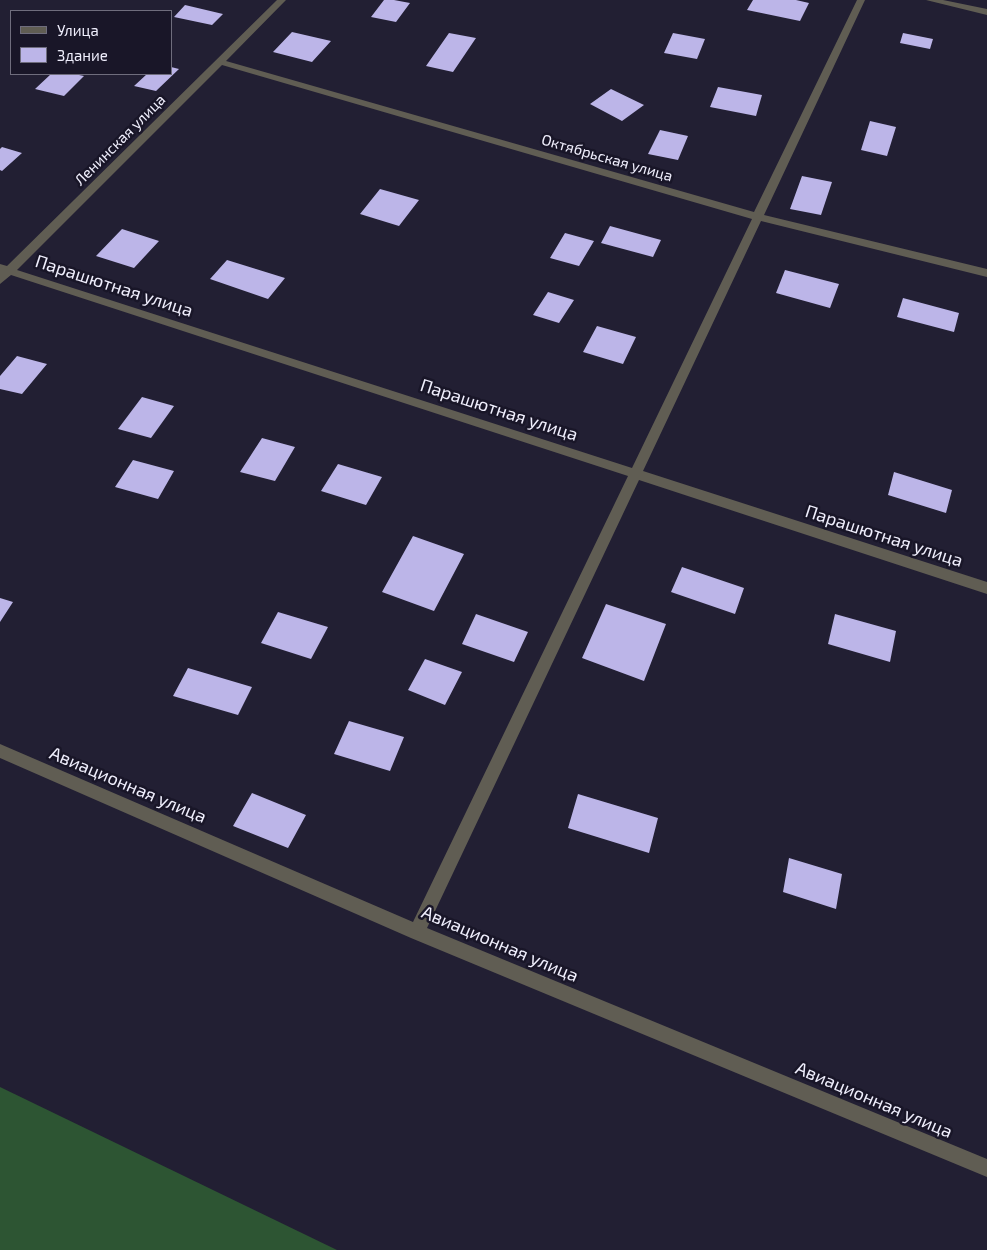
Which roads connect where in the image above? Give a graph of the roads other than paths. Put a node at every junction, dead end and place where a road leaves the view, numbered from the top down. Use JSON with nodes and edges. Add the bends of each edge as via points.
{"nodes":[{"id":1,"x":282,"y":0,"type":"edge"},
{"id":2,"x":861,"y":0,"type":"edge"},
{"id":3,"x":930,"y":0,"type":"edge"},
{"id":4,"x":987,"y":12,"type":"edge"},
{"id":5,"x":221,"y":62,"type":"junction"},
{"id":6,"x":758,"y":217,"type":"junction"},
{"id":7,"x":5,"y":269,"type":"edge"},
{"id":8,"x":987,"y":273,"type":"edge"},
{"id":9,"x":0,"y":280,"type":"edge"},
{"id":10,"x":636,"y":472,"type":"junction"},
{"id":11,"x":987,"y":588,"type":"edge"},
{"id":12,"x":0,"y":751,"type":"edge"},
{"id":13,"x":417,"y":932,"type":"junction"},
{"id":14,"x":987,"y":1168,"type":"edge"}],
"edges":[{"from":1,"to":5,"type":"street","name":"Ленинская улица"},
{"from":2,"to":6,"type":"street"},
{"from":3,"to":4,"type":"street"},
{"from":5,"to":6,"type":"street","name":"Октябрьская улица"},
{"from":5,"to":7,"type":"street","name":"Ленинская улица"},
{"from":6,"to":8,"type":"street","name":"Октябрьская улица"},
{"from":6,"to":10,"type":"street"},
{"from":7,"to":9,"type":"street","name":"Ленинская улица"},
{"from":7,"to":10,"type":"street","name":"Парашютная улица"},
{"from":10,"to":11,"type":"street","name":"Парашютная улица"},
{"from":10,"to":13,"type":"street"},
{"from":12,"to":13,"type":"street","name":"Авиационная улица"},
{"from":13,"to":14,"type":"street","name":"Авиационная улица"}]}
